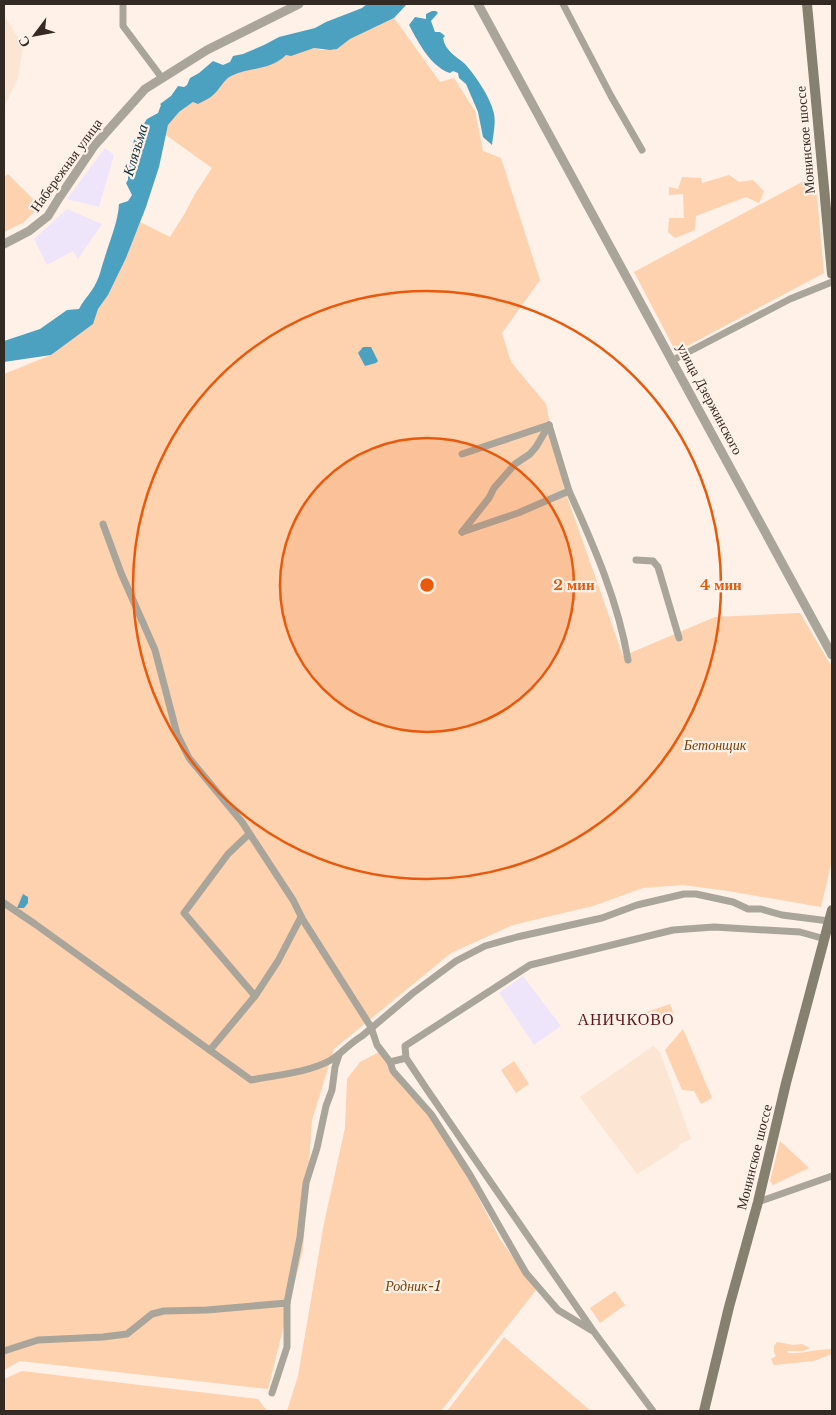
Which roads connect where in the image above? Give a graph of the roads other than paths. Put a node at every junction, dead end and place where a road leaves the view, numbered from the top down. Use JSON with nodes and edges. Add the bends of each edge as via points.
{"nodes":[{"id":1,"x":123,"y":4,"type":"edge"},
{"id":2,"x":299,"y":4,"type":"edge"},
{"id":3,"x":478,"y":4,"type":"edge"},
{"id":4,"x":564,"y":4,"type":"edge"},
{"id":5,"x":807,"y":4,"type":"edge"},
{"id":6,"x":162,"y":78,"type":"junction"},
{"id":7,"x":642,"y":150,"type":"dead end"},
{"id":8,"x":4,"y":244,"type":"edge"},
{"id":9,"x":832,"y":274,"type":"edge"},
{"id":10,"x":832,"y":282,"type":"edge"},
{"id":11,"x":673,"y":360,"type":"junction"},
{"id":12,"x":549,"y":425,"type":"junction"},
{"id":13,"x":462,"y":454,"type":"dead end"},
{"id":14,"x":569,"y":491,"type":"junction"},
{"id":15,"x":103,"y":524,"type":"dead end"},
{"id":16,"x":636,"y":560,"type":"dead end"},
{"id":17,"x":679,"y":638,"type":"dead end"},
{"id":18,"x":832,"y":655,"type":"edge"},
{"id":19,"x":628,"y":660,"type":"dead end"},
{"id":20,"x":249,"y":834,"type":"junction"},
{"id":21,"x":4,"y":903,"type":"edge"},
{"id":22,"x":832,"y":910,"type":"edge"},
{"id":23,"x":301,"y":917,"type":"junction"},
{"id":24,"x":829,"y":921,"type":"junction"},
{"id":25,"x":825,"y":938,"type":"junction"},
{"id":26,"x":255,"y":996,"type":"junction"},
{"id":27,"x":371,"y":1027,"type":"junction"},
{"id":28,"x":210,"y":1050,"type":"junction"},
{"id":29,"x":339,"y":1055,"type":"junction"},
{"id":30,"x":406,"y":1058,"type":"junction"},
{"id":31,"x":390,"y":1062,"type":"junction"},
{"id":32,"x":832,"y":1176,"type":"edge"},
{"id":33,"x":758,"y":1202,"type":"junction"},
{"id":34,"x":288,"y":1303,"type":"junction"},
{"id":35,"x":594,"y":1332,"type":"junction"},
{"id":36,"x":4,"y":1351,"type":"edge"},
{"id":37,"x":272,"y":1393,"type":"dead end"},
{"id":38,"x":653,"y":1411,"type":"edge"},
{"id":39,"x":704,"y":1411,"type":"edge"}],
"edges":[{"from":1,"to":6,"type":"street","via":[[123,26]]},
{"from":2,"to":6,"type":"street","name":"Набережная улица","via":[[207,50]]},
{"from":3,"to":11,"type":"street","name":"улица Дзержинского"},
{"from":4,"to":7,"type":"street"},
{"from":5,"to":9,"type":"main road","name":"Монинское шоссе"},
{"from":6,"to":8,"type":"street","name":"Набережная улица","via":[[145,89],[94,146],[48,216]]},
{"from":10,"to":11,"type":"street","via":[[790,299]]},
{"from":11,"to":18,"type":"street","name":"улица Дзержинского"},
{"from":12,"to":13,"type":"street"},
{"from":12,"to":14,"type":"street"},
{"from":12,"to":14,"type":"street","via":[[536,447],[515,464],[494,488],[462,532]]},
{"from":14,"to":19,"type":"street","via":[[600,561],[623,629]]},
{"from":15,"to":20,"type":"street","via":[[127,590],[156,650],[182,746]]},
{"from":16,"to":17,"type":"street","via":[[653,561],[658,567]]},
{"from":20,"to":23,"type":"street"},
{"from":20,"to":26,"type":"street","via":[[228,854],[184,912]]},
{"from":21,"to":28,"type":"street"},
{"from":22,"to":24,"type":"main road","name":"Монинское шоссе"},
{"from":23,"to":26,"type":"street","via":[[278,962]]},
{"from":23,"to":27,"type":"street"},
{"from":24,"to":25,"type":"main road","name":"Монинское шоссе"},
{"from":24,"to":27,"type":"street","via":[[748,909],[732,902],[684,894],[637,905],[602,918],[484,946],[456,961]]},
{"from":25,"to":30,"type":"street","via":[[792,931],[714,927],[673,930],[530,965],[406,1046]]},
{"from":25,"to":33,"type":"main road","name":"Монинское шоссе"},
{"from":26,"to":28,"type":"street"},
{"from":27,"to":29,"type":"street"},
{"from":27,"to":31,"type":"street","via":[[377,1045]]},
{"from":28,"to":29,"type":"street","via":[[251,1080],[300,1071]]},
{"from":29,"to":34,"type":"street","via":[[306,1183]]},
{"from":30,"to":31,"type":"street"},
{"from":30,"to":35,"type":"street"},
{"from":31,"to":35,"type":"street","via":[[393,1071],[431,1114],[526,1273],[558,1310]]},
{"from":32,"to":33,"type":"street"},
{"from":33,"to":39,"type":"main road","name":"Монинское шоссе"},
{"from":34,"to":36,"type":"street","via":[[164,1311],[152,1314],[127,1334],[38,1340]]},
{"from":34,"to":37,"type":"street","via":[[287,1347]]},
{"from":35,"to":38,"type":"street"}]}
